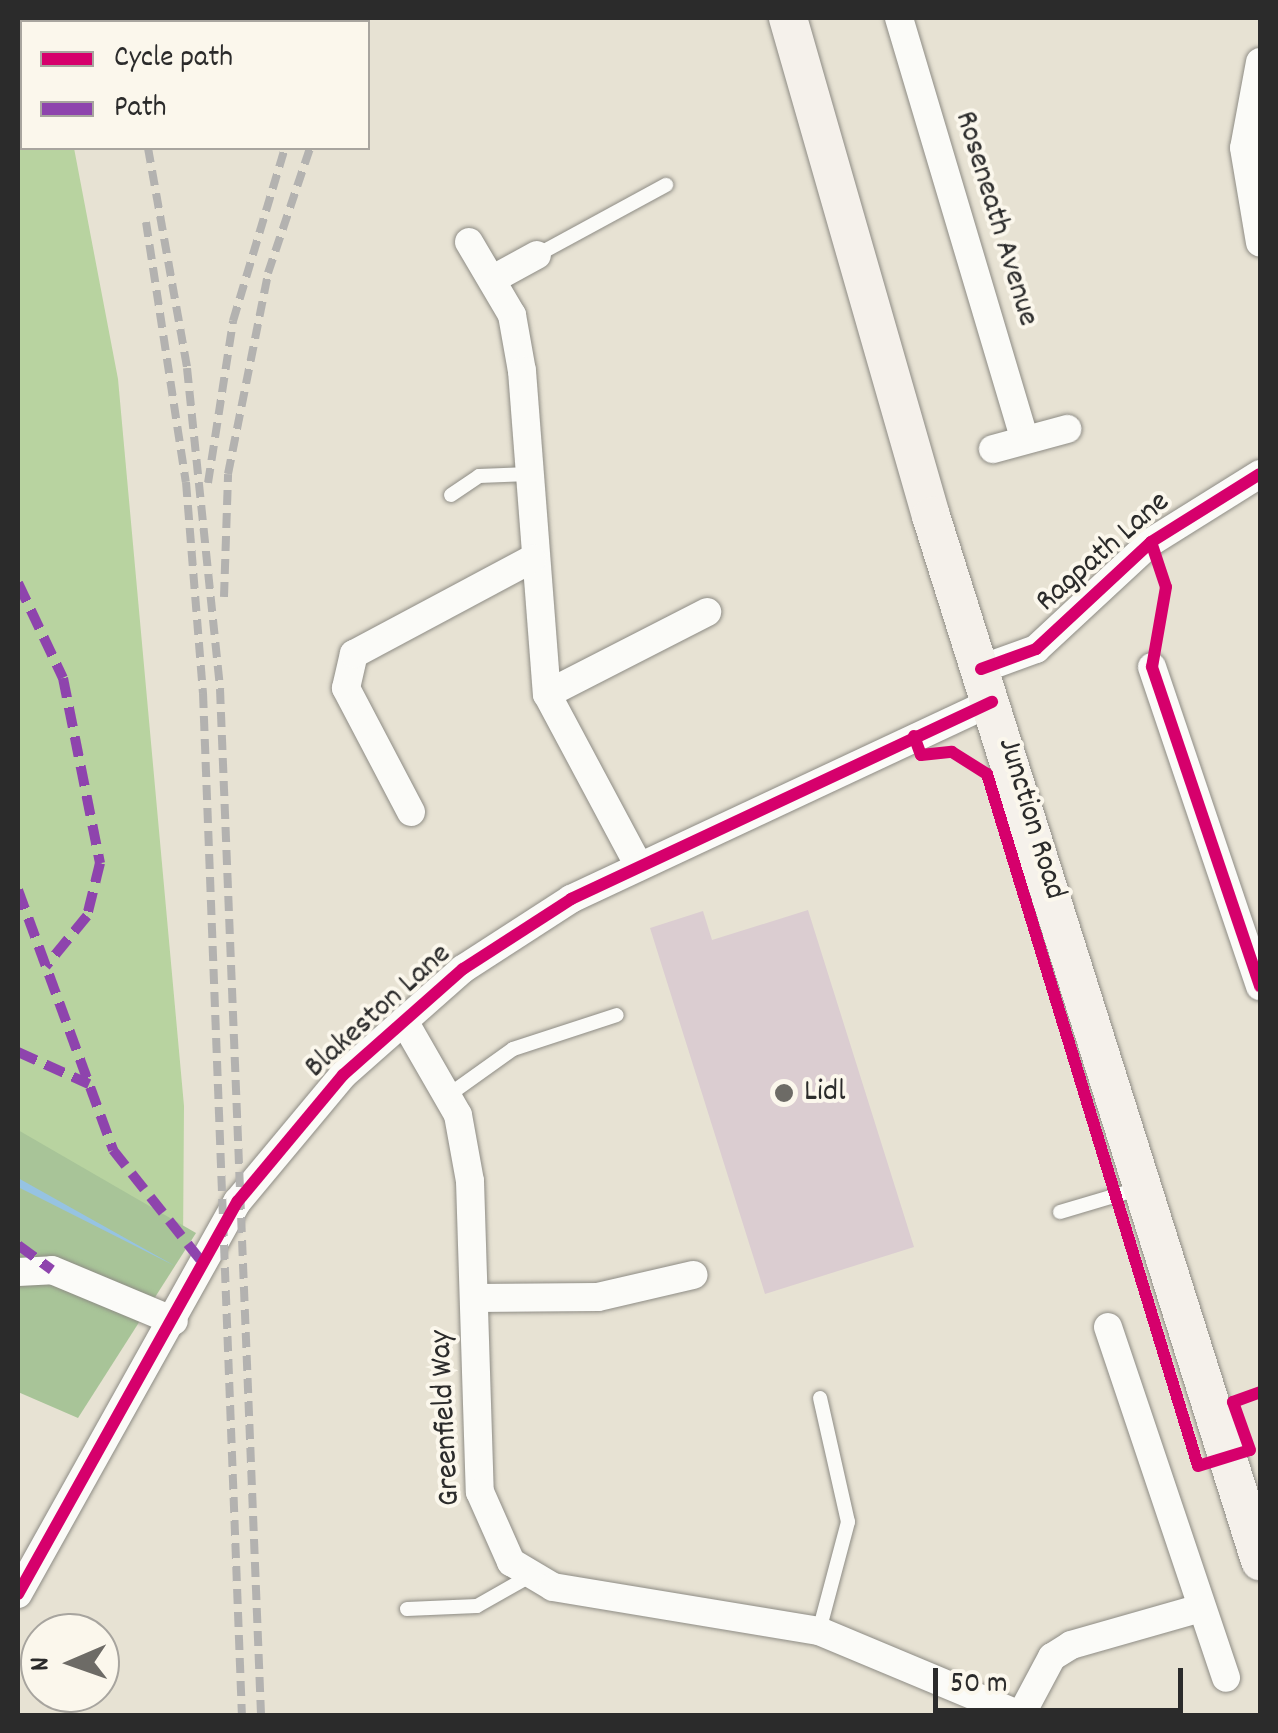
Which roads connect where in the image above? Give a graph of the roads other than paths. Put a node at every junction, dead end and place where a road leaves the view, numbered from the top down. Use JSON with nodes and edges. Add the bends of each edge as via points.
{"nodes":[{"id":1,"x":788,"y":18,"type":"edge"},
{"id":2,"x":899,"y":18,"type":"edge"},
{"id":3,"x":1260,"y":62,"type":"edge"},
{"id":4,"x":666,"y":185,"type":"dead end"},
{"id":5,"x":469,"y":242,"type":"dead end"},
{"id":6,"x":1260,"y":242,"type":"edge"},
{"id":7,"x":537,"y":256,"type":"joint"},
{"id":8,"x":493,"y":279,"type":"junction"},
{"id":9,"x":1067,"y":429,"type":"dead end"},
{"id":10,"x":1025,"y":440,"type":"junction"},
{"id":11,"x":993,"y":450,"type":"dead end"},
{"id":12,"x":529,"y":474,"type":"junction"},
{"id":13,"x":1260,"y":474,"type":"edge"},
{"id":14,"x":450,"y":495,"type":"dead end"},
{"id":15,"x":532,"y":559,"type":"junction"},
{"id":16,"x":707,"y":612,"type":"dead end"},
{"id":17,"x":1152,"y":667,"type":"dead end"},
{"id":18,"x":986,"y":685,"type":"junction"},
{"id":19,"x":548,"y":694,"type":"junction"},
{"id":20,"x":411,"y":812,"type":"dead end"},
{"id":21,"x":639,"y":866,"type":"junction"},
{"id":22,"x":1260,"y":986,"type":"edge"},
{"id":23,"x":618,"y":1015,"type":"dead end"},
{"id":24,"x":404,"y":1021,"type":"junction"},
{"id":25,"x":450,"y":1094,"type":"junction"},
{"id":26,"x":1144,"y":1187,"type":"junction"},
{"id":27,"x":1060,"y":1212,"type":"dead end"},
{"id":28,"x":18,"y":1272,"type":"edge"},
{"id":29,"x":693,"y":1276,"type":"dead end"},
{"id":30,"x":476,"y":1298,"type":"junction"},
{"id":31,"x":174,"y":1321,"type":"junction"},
{"id":32,"x":1108,"y":1327,"type":"dead end"},
{"id":33,"x":820,"y":1398,"type":"dead end"},
{"id":34,"x":1260,"y":1561,"type":"edge"},
{"id":35,"x":530,"y":1576,"type":"junction"},
{"id":36,"x":18,"y":1594,"type":"edge"},
{"id":37,"x":1202,"y":1608,"type":"junction"},
{"id":38,"x":407,"y":1609,"type":"dead end"},
{"id":39,"x":819,"y":1631,"type":"junction"},
{"id":40,"x":1226,"y":1678,"type":"dead end"},
{"id":41,"x":1022,"y":1715,"type":"edge"}],
"edges":[{"from":1,"to":18,"type":"main road","name":"Junction Road"},
{"from":2,"to":10,"type":"street","name":"Roseneath Avenue"},
{"from":3,"to":6,"type":"street","via":[[1244,148]]},
{"from":4,"to":7,"type":"lane"},
{"from":5,"to":8,"type":"street"},
{"from":7,"to":8,"type":"street"},
{"from":8,"to":12,"type":"street","via":[[512,315]]},
{"from":9,"to":10,"type":"street"},
{"from":10,"to":11,"type":"street"},
{"from":12,"to":14,"type":"lane","via":[[479,476]]},
{"from":12,"to":15,"type":"street"},
{"from":13,"to":18,"type":"street","name":"Ragpath Lane","via":[[1151,542],[1036,649]]},
{"from":15,"to":19,"type":"street"},
{"from":15,"to":20,"type":"street","via":[[354,654],[346,688]]},
{"from":16,"to":19,"type":"street"},
{"from":17,"to":22,"type":"street"},
{"from":18,"to":21,"type":"street","name":"Blakeston Lane"},
{"from":18,"to":26,"type":"main road","name":"Junction Road"},
{"from":19,"to":21,"type":"street"},
{"from":21,"to":24,"type":"street","name":"Blakeston Lane","via":[[463,969]]},
{"from":23,"to":25,"type":"lane","via":[[513,1049]]},
{"from":24,"to":25,"type":"street","name":"Greenfield Way"},
{"from":24,"to":31,"type":"street","name":"Blakeston Lane","via":[[343,1075],[238,1201]]},
{"from":25,"to":30,"type":"street","name":"Greenfield Way","via":[[470,1181]]},
{"from":26,"to":27,"type":"lane"},
{"from":26,"to":34,"type":"main road","name":"Junction Road"},
{"from":28,"to":31,"type":"street","via":[[52,1270]]},
{"from":29,"to":30,"type":"street","via":[[598,1297]]},
{"from":30,"to":35,"type":"street","name":"Greenfield Way","via":[[480,1492],[497,1543]]},
{"from":31,"to":36,"type":"street","name":"Blakeston Lane"},
{"from":32,"to":37,"type":"street"},
{"from":33,"to":39,"type":"lane","via":[[848,1522]]},
{"from":35,"to":38,"type":"lane","via":[[476,1606]]},
{"from":35,"to":39,"type":"street"},
{"from":37,"to":40,"type":"street"},
{"from":37,"to":41,"type":"street","via":[[1072,1645],[1052,1657]]},
{"from":39,"to":41,"type":"street"}]}
